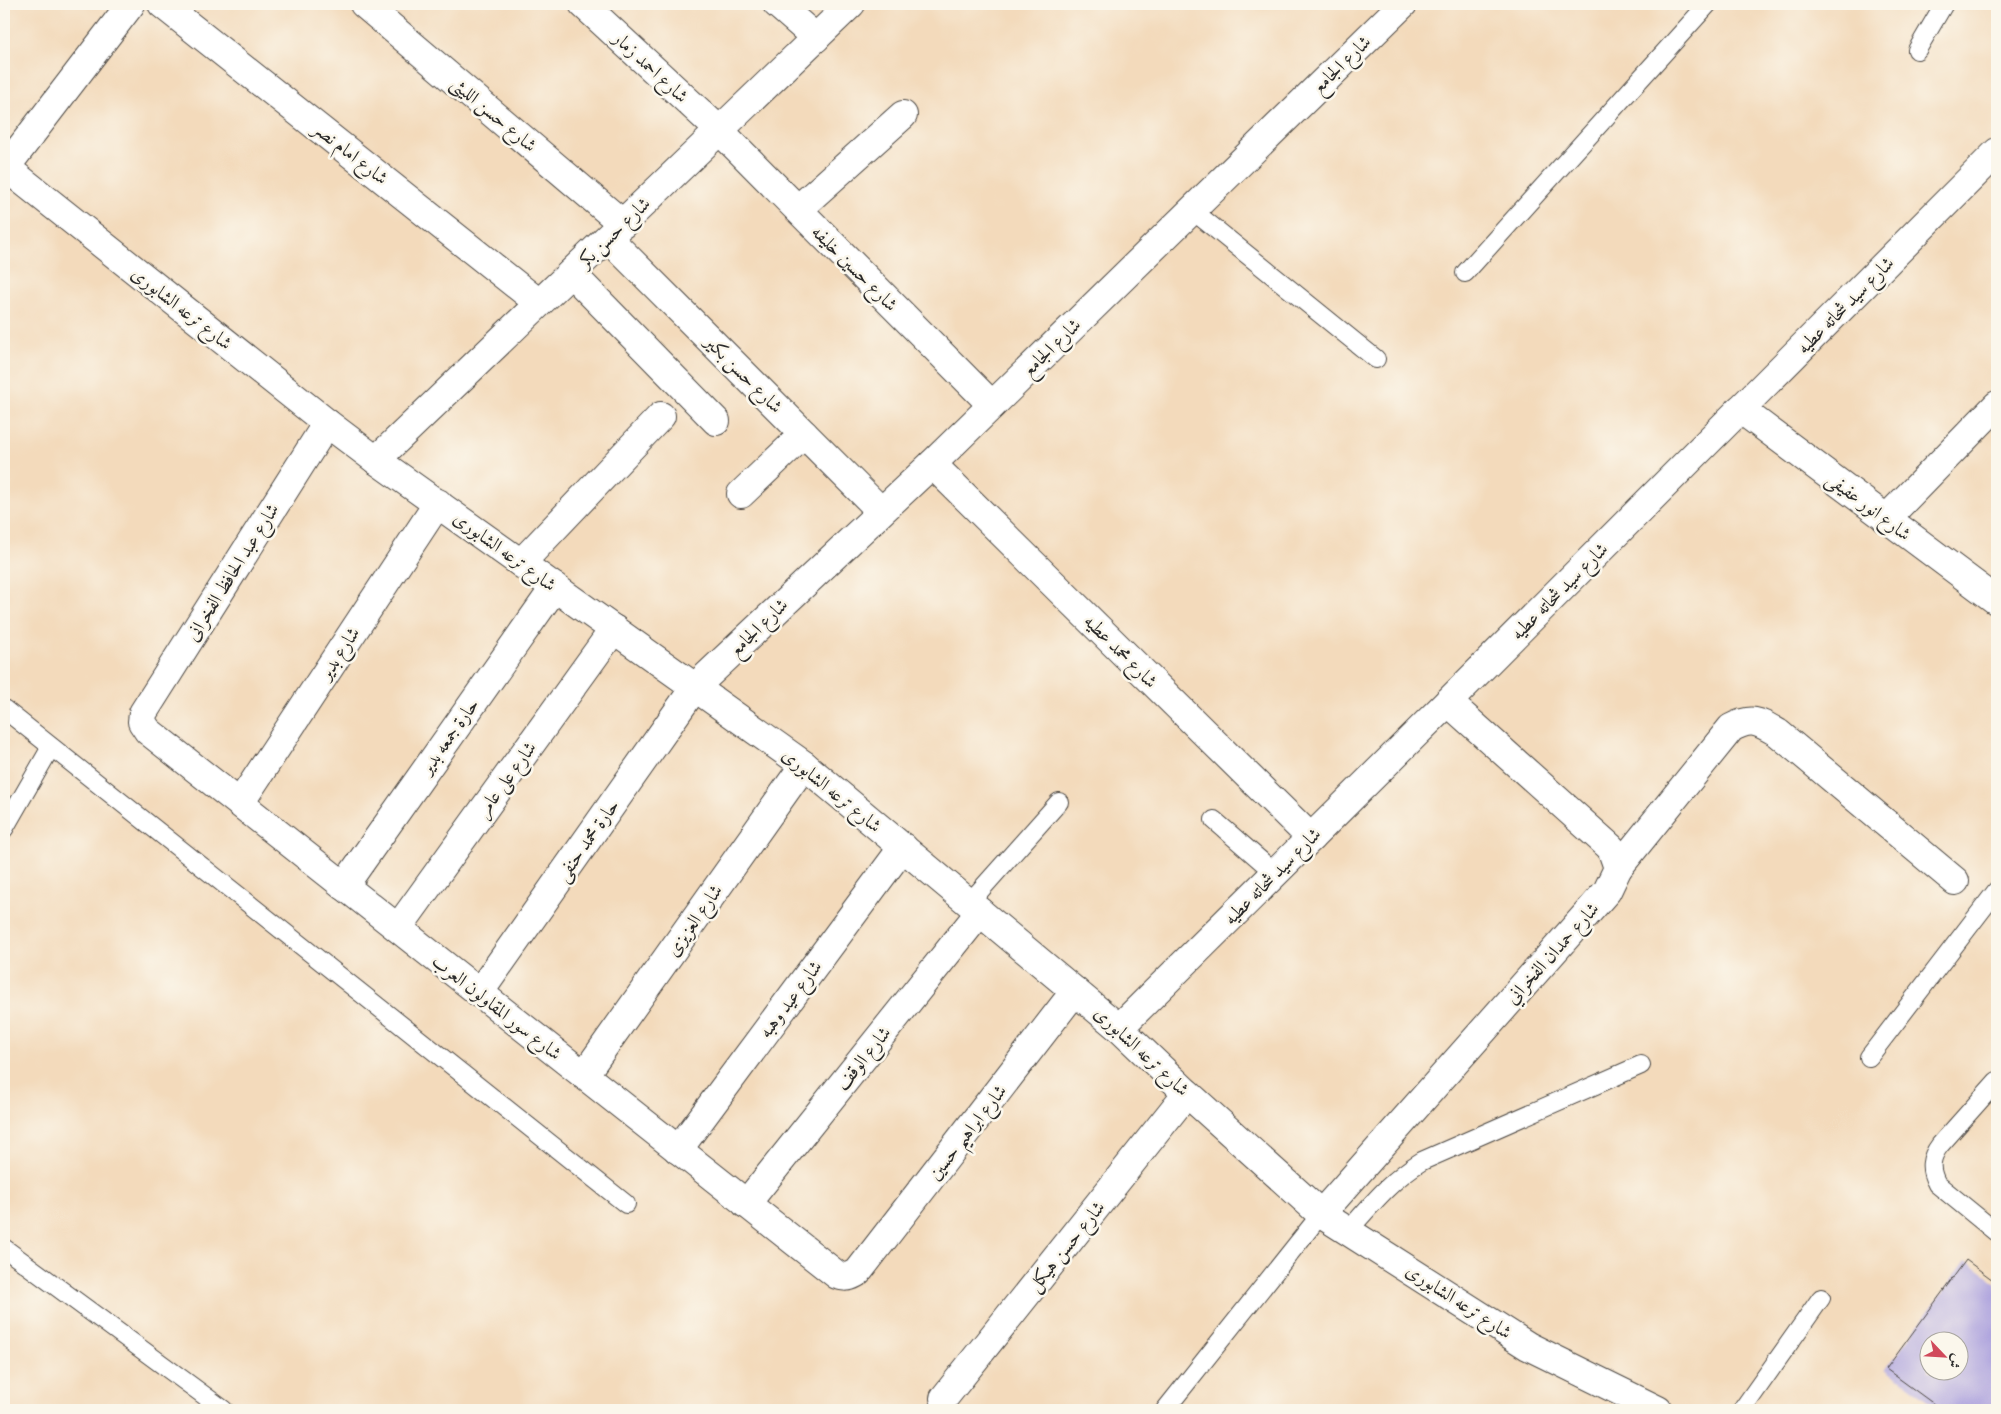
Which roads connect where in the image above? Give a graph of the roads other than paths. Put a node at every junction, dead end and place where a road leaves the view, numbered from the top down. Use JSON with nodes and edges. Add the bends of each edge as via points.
{"nodes":[{"id":1,"x":131,"y":4,"type":"edge"},
{"id":2,"x":162,"y":4,"type":"edge"},
{"id":3,"x":364,"y":4,"type":"edge"},
{"id":4,"x":582,"y":4,"type":"edge"},
{"id":5,"x":777,"y":4,"type":"edge"},
{"id":6,"x":852,"y":4,"type":"edge"},
{"id":7,"x":1403,"y":4,"type":"edge"},
{"id":8,"x":1708,"y":4,"type":"edge"},
{"id":9,"x":1944,"y":4,"type":"edge"},
{"id":10,"x":816,"y":38,"type":"junction"},
{"id":11,"x":1917,"y":50,"type":"dead end"},
{"id":12,"x":903,"y":115,"type":"dead end"},
{"id":13,"x":719,"y":130,"type":"junction"},
{"id":14,"x":1997,"y":152,"type":"edge"},
{"id":15,"x":5,"y":167,"type":"edge"},
{"id":16,"x":798,"y":209,"type":"junction"},
{"id":17,"x":1192,"y":210,"type":"junction"},
{"id":18,"x":616,"y":231,"type":"junction"},
{"id":19,"x":571,"y":272,"type":"junction"},
{"id":20,"x":1465,"y":273,"type":"dead end"},
{"id":21,"x":539,"y":303,"type":"junction"},
{"id":22,"x":1376,"y":359,"type":"dead end"},
{"id":23,"x":1997,"y":404,"type":"edge"},
{"id":24,"x":992,"y":405,"type":"junction"},
{"id":25,"x":1740,"y":409,"type":"junction"},
{"id":26,"x":661,"y":416,"type":"dead end"},
{"id":27,"x":716,"y":421,"type":"dead end"},
{"id":28,"x":327,"y":423,"type":"junction"},
{"id":29,"x":804,"y":434,"type":"junction"},
{"id":30,"x":376,"y":460,"type":"junction"},
{"id":31,"x":932,"y":464,"type":"junction"},
{"id":32,"x":741,"y":494,"type":"dead end"},
{"id":33,"x":438,"y":502,"type":"junction"},
{"id":34,"x":881,"y":511,"type":"junction"},
{"id":35,"x":1886,"y":519,"type":"junction"},
{"id":36,"x":521,"y":563,"type":"junction"},
{"id":37,"x":555,"y":587,"type":"junction"},
{"id":38,"x":1997,"y":601,"type":"edge"},
{"id":39,"x":614,"y":629,"type":"junction"},
{"id":40,"x":695,"y":687,"type":"junction"},
{"id":41,"x":1448,"y":702,"type":"junction"},
{"id":42,"x":4,"y":709,"type":"edge"},
{"id":43,"x":142,"y":722,"type":"joint"},
{"id":44,"x":51,"y":747,"type":"junction"},
{"id":45,"x":804,"y":765,"type":"junction"},
{"id":46,"x":1060,"y":802,"type":"dead end"},
{"id":47,"x":240,"y":803,"type":"junction"},
{"id":48,"x":1214,"y":820,"type":"dead end"},
{"id":49,"x":4,"y":829,"type":"edge"},
{"id":50,"x":1311,"y":838,"type":"junction"},
{"id":51,"x":903,"y":847,"type":"junction"},
{"id":52,"x":1618,"y":868,"type":"junction"},
{"id":53,"x":1275,"y":873,"type":"junction"},
{"id":54,"x":1955,"y":881,"type":"dead end"},
{"id":55,"x":344,"y":886,"type":"junction"},
{"id":56,"x":1997,"y":890,"type":"edge"},
{"id":57,"x":974,"y":907,"type":"junction"},
{"id":58,"x":398,"y":928,"type":"junction"},
{"id":59,"x":1076,"y":991,"type":"junction"},
{"id":60,"x":479,"y":993,"type":"junction"},
{"id":61,"x":1119,"y":1028,"type":"junction"},
{"id":62,"x":1869,"y":1057,"type":"dead end"},
{"id":63,"x":1641,"y":1065,"type":"dead end"},
{"id":64,"x":584,"y":1075,"type":"junction"},
{"id":65,"x":1997,"y":1081,"type":"edge"},
{"id":66,"x":1187,"y":1093,"type":"junction"},
{"id":67,"x":678,"y":1150,"type":"junction"},
{"id":68,"x":626,"y":1204,"type":"dead end"},
{"id":69,"x":746,"y":1204,"type":"junction"},
{"id":70,"x":1321,"y":1214,"type":"junction"},
{"id":71,"x":1348,"y":1231,"type":"junction"},
{"id":72,"x":1997,"y":1233,"type":"edge"},
{"id":73,"x":4,"y":1248,"type":"edge"},
{"id":74,"x":858,"y":1272,"type":"joint"},
{"id":75,"x":1821,"y":1298,"type":"dead end"},
{"id":76,"x":944,"y":1398,"type":"dead end"},
{"id":77,"x":224,"y":1410,"type":"edge"},
{"id":78,"x":1165,"y":1410,"type":"edge"},
{"id":79,"x":1658,"y":1410,"type":"edge"},
{"id":80,"x":1742,"y":1410,"type":"edge"}],
"edges":[{"from":1,"to":15,"type":"street"},
{"from":2,"to":21,"type":"street","name":"شارع امام نصر"},
{"from":3,"to":18,"type":"street","name":"شارع حسن الليثى"},
{"from":4,"to":13,"type":"street","name":"شارع احمد زمار"},
{"from":5,"to":10,"type":"street"},
{"from":6,"to":10,"type":"street","name":"شارع حسن بكر"},
{"from":7,"to":17,"type":"street","name":"شارع الجامع"},
{"from":8,"to":20,"type":"lane"},
{"from":9,"to":11,"type":"lane"},
{"from":10,"to":13,"type":"street","name":"شارع حسن بكر"},
{"from":12,"to":16,"type":"street"},
{"from":13,"to":16,"type":"street","name":"شارع حسين خليفه"},
{"from":13,"to":18,"type":"street","name":"شارع حسن بكر"},
{"from":14,"to":25,"type":"street","name":"شارع سيد شحاته عطيه"},
{"from":15,"to":28,"type":"street","name":"شارع ترعه الشابورى"},
{"from":16,"to":24,"type":"street","name":"شارع حسين خليفه"},
{"from":17,"to":22,"type":"lane"},
{"from":17,"to":24,"type":"street","name":"شارع الجامع"},
{"from":18,"to":19,"type":"street","name":"شارع حسن بكر"},
{"from":18,"to":29,"type":"street","name":"شارع حسن بكير"},
{"from":19,"to":21,"type":"street","name":"شارع حسن بكر"},
{"from":19,"to":27,"type":"street"},
{"from":21,"to":30,"type":"street","name":"شارع حسن بكر"},
{"from":23,"to":35,"type":"street"},
{"from":24,"to":31,"type":"street","name":"شارع الجامع"},
{"from":25,"to":35,"type":"street","name":"شارع انور عفيفى"},
{"from":25,"to":41,"type":"street","name":"شارع سيد شحاته عطيه"},
{"from":26,"to":36,"type":"street"},
{"from":28,"to":30,"type":"street","name":"شارع ترعه الشابورى"},
{"from":28,"to":43,"type":"street","name":"شارع عبد الحافظ الفخرانى","via":[[143,712]]},
{"from":29,"to":32,"type":"street"},
{"from":29,"to":34,"type":"street","name":"شارع حسن بكير"},
{"from":30,"to":33,"type":"street","name":"شارع ترعه الشابورى"},
{"from":31,"to":34,"type":"street","name":"شارع الجامع"},
{"from":31,"to":50,"type":"street","name":"شارع محمد عطيه"},
{"from":33,"to":36,"type":"street","name":"شارع ترعه الشابورى"},
{"from":33,"to":47,"type":"street","name":"شارع بدير"},
{"from":34,"to":40,"type":"street","name":"شارع الجامع"},
{"from":35,"to":38,"type":"street","name":"شارع انور عفيفى"},
{"from":36,"to":37,"type":"street","name":"شارع ترعه الشابورى"},
{"from":37,"to":39,"type":"street","name":"شارع ترعه الشابورى"},
{"from":37,"to":55,"type":"street","name":"حارة جمعه بدير"},
{"from":39,"to":40,"type":"street","name":"شارع ترعه الشابورى"},
{"from":39,"to":58,"type":"street","name":"شارع على عامر"},
{"from":40,"to":45,"type":"street","name":"شارع ترعه الشابورى"},
{"from":40,"to":60,"type":"street","name":"حارة محمد حنفى"},
{"from":41,"to":50,"type":"street","name":"شارع سيد شحاته عطيه"},
{"from":41,"to":52,"type":"street","via":[[1611,848]]},
{"from":42,"to":44,"type":"lane"},
{"from":43,"to":47,"type":"street","name":"شارع سور المقاولون العرب","via":[[148,731]]},
{"from":44,"to":49,"type":"lane"},
{"from":44,"to":68,"type":"lane"},
{"from":45,"to":51,"type":"street","name":"شارع ترعه الشابورى"},
{"from":45,"to":64,"type":"street","name":"شارع العزيزى"},
{"from":46,"to":57,"type":"lane"},
{"from":47,"to":55,"type":"street","name":"شارع سور المقاولون العرب"},
{"from":48,"to":53,"type":"lane"},
{"from":50,"to":53,"type":"street","name":"شارع سيد شحاته عطيه"},
{"from":51,"to":57,"type":"street","name":"شارع ترعه الشابورى"},
{"from":51,"to":67,"type":"street","name":"شارع عيد وهبه"},
{"from":52,"to":54,"type":"street","name":"شارع حمدان الفخراني","via":[[1731,728],[1744,721],[1758,721],[1778,733]]},
{"from":52,"to":70,"type":"street","name":"شارع حمدان الفخراني","via":[[1607,892]]},
{"from":53,"to":61,"type":"street","name":"شارع سيد شحاته عطيه"},
{"from":55,"to":58,"type":"street","name":"شارع سور المقاولون العرب"},
{"from":56,"to":62,"type":"lane"},
{"from":57,"to":59,"type":"street","name":"شارع ترعه الشابورى"},
{"from":57,"to":69,"type":"street","name":"شارع الوقف"},
{"from":58,"to":60,"type":"street","name":"شارع سور المقاولون العرب"},
{"from":59,"to":61,"type":"street","name":"شارع ترعه الشابورى"},
{"from":59,"to":74,"type":"street","name":"شارع ابراهيم حسين"},
{"from":60,"to":64,"type":"street","name":"شارع سور المقاولون العرب"},
{"from":61,"to":66,"type":"street","name":"شارع ترعه الشابورى"},
{"from":63,"to":71,"type":"lane","via":[[1422,1161],[1397,1178]]},
{"from":64,"to":67,"type":"street","name":"شارع سور المقاولون العرب"},
{"from":65,"to":72,"type":"lane","via":[[1940,1145],[1930,1163],[1937,1184]]},
{"from":66,"to":70,"type":"street","name":"شارع ترعه الشابورى"},
{"from":66,"to":76,"type":"street","name":"شارع حسن هيكل"},
{"from":67,"to":69,"type":"street","name":"شارع سور المقاولون العرب"},
{"from":69,"to":74,"type":"street","name":"شارع سور المقاولون العرب","via":[[837,1275],[851,1276]]},
{"from":70,"to":71,"type":"street","name":"شارع ترعه الشابورى"},
{"from":70,"to":78,"type":"lane"},
{"from":71,"to":79,"type":"street","name":"شارع ترعه الشابورى","via":[[1528,1346]]},
{"from":73,"to":77,"type":"lane"},
{"from":75,"to":80,"type":"lane"}]}
